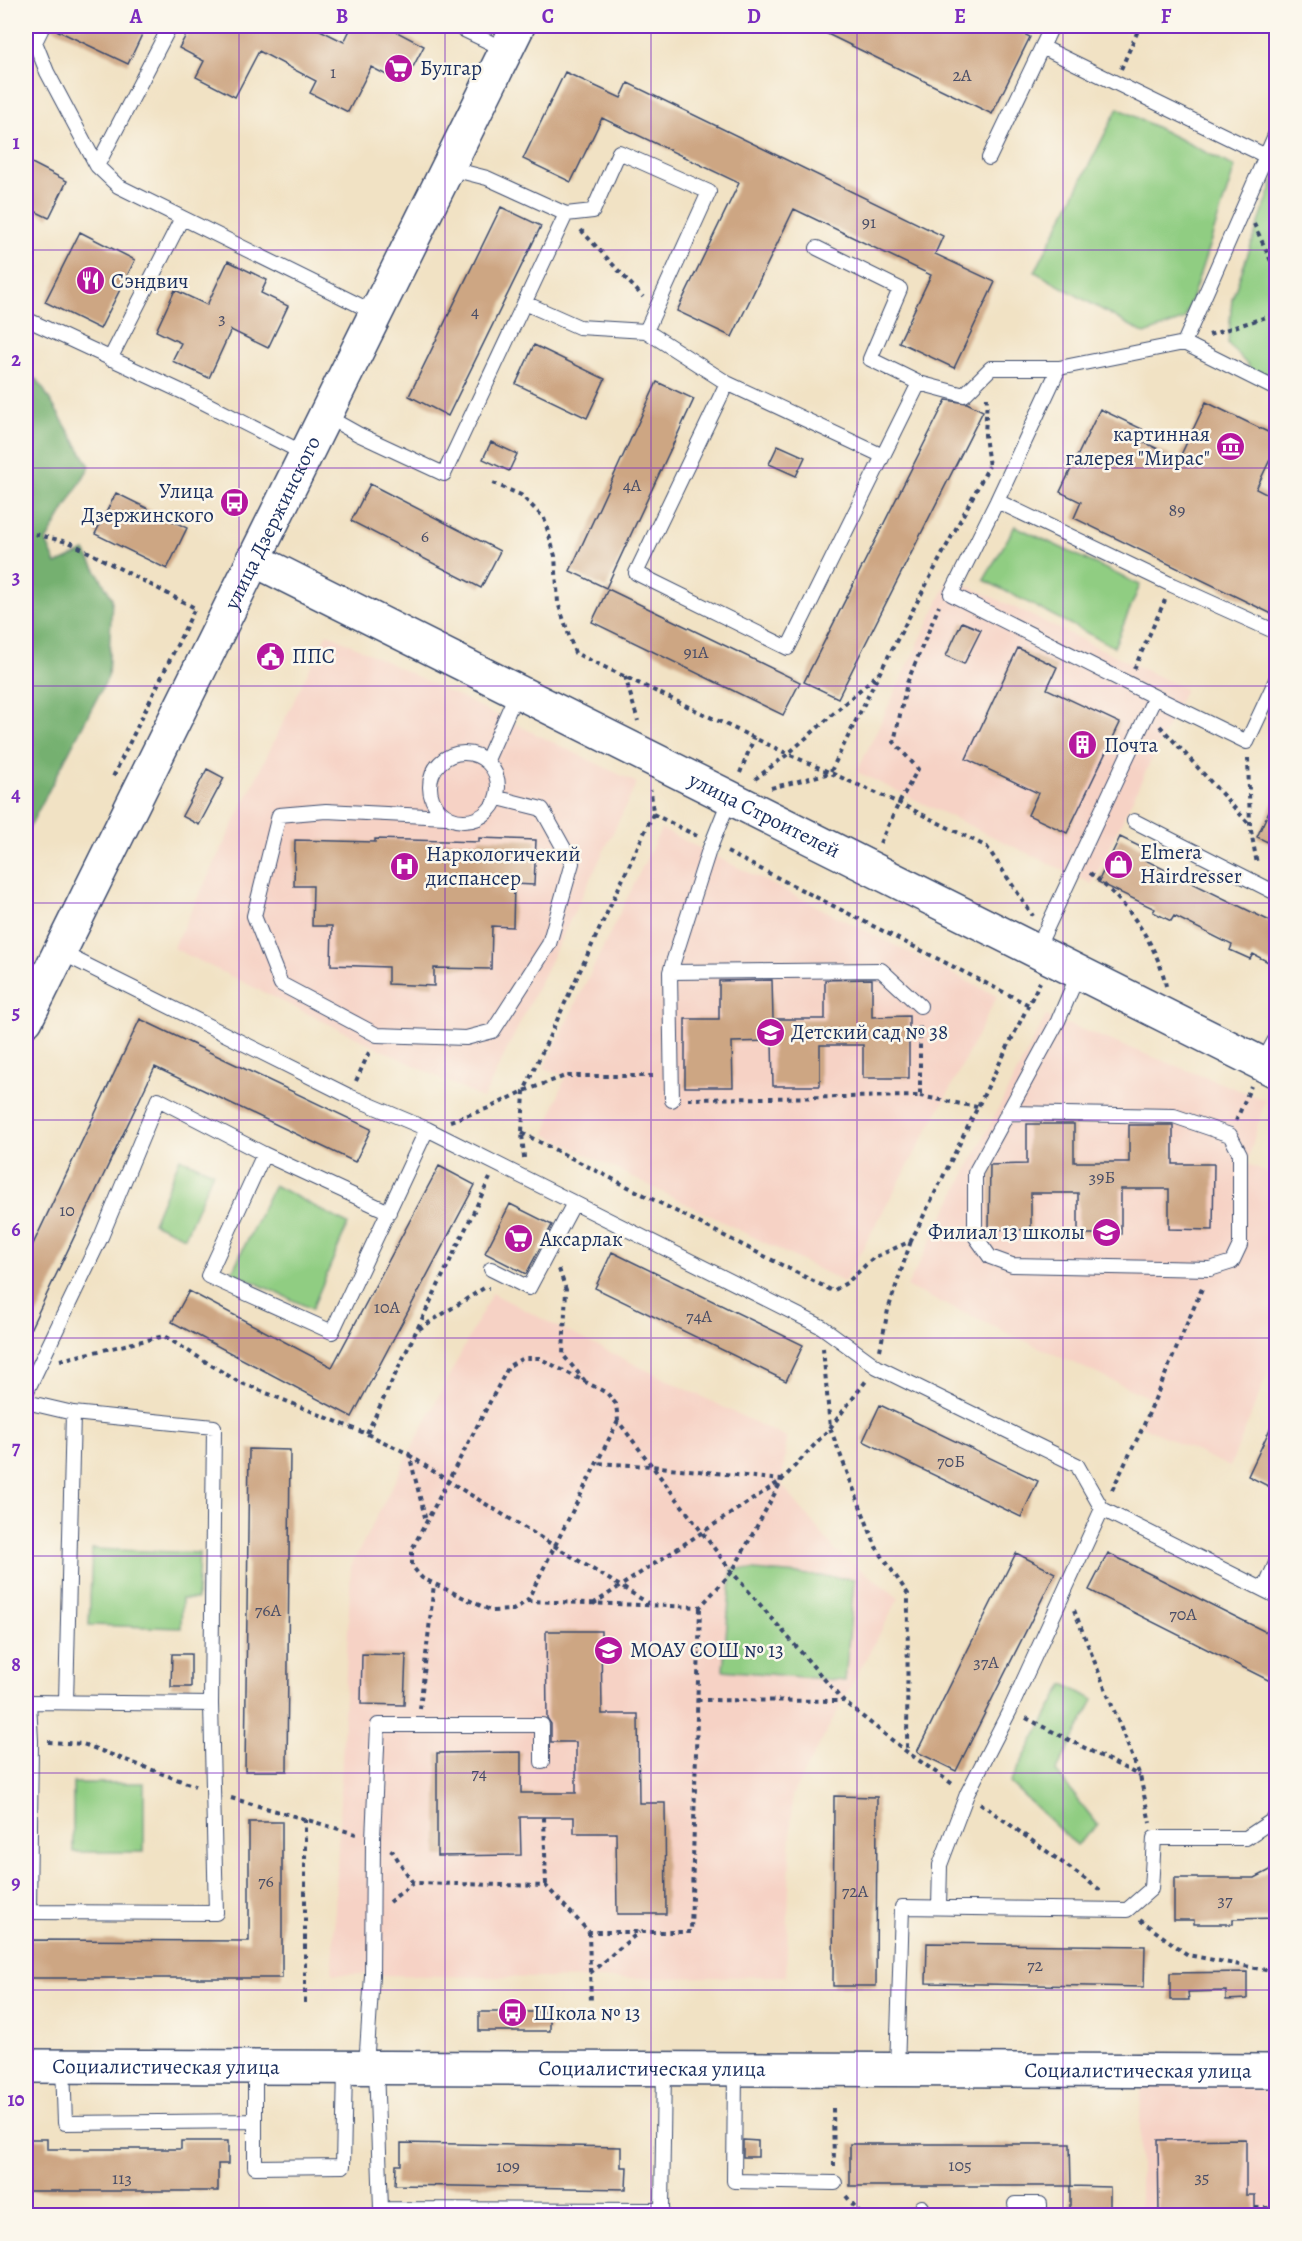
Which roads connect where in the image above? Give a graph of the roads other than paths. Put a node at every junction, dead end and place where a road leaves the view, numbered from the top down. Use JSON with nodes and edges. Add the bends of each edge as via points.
{"nodes":[{"id":1,"x":44,"y":26,"type":"edge"},
{"id":2,"x":170,"y":26,"type":"edge"},
{"id":3,"x":456,"y":26,"type":"edge"},
{"id":4,"x":1052,"y":26,"type":"edge"},
{"id":5,"x":512,"y":38,"type":"edge"},
{"id":6,"x":1041,"y":47,"type":"junction"},
{"id":7,"x":1276,"y":133,"type":"edge"},
{"id":8,"x":1266,"y":156,"type":"junction"},
{"id":9,"x":988,"y":158,"type":"dead end"},
{"id":10,"x":97,"y":166,"type":"junction"},
{"id":11,"x":447,"y":168,"type":"junction"},
{"id":12,"x":566,"y":214,"type":"junction"},
{"id":13,"x":182,"y":218,"type":"junction"},
{"id":14,"x":817,"y":249,"type":"dead end"},
{"id":15,"x":525,"y":303,"type":"junction"},
{"id":16,"x":375,"y":313,"type":"junction"},
{"id":17,"x":26,"y":319,"type":"edge"},
{"id":18,"x":646,"y":331,"type":"junction"},
{"id":19,"x":1184,"y":343,"type":"junction"},
{"id":20,"x":110,"y":359,"type":"junction"},
{"id":21,"x":1059,"y":368,"type":"junction"},
{"id":22,"x":727,"y":383,"type":"junction"},
{"id":23,"x":919,"y":383,"type":"junction"},
{"id":24,"x":1276,"y":389,"type":"edge"},
{"id":25,"x":324,"y":415,"type":"junction"},
{"id":26,"x":306,"y":454,"type":"junction"},
{"id":27,"x":883,"y":456,"type":"junction"},
{"id":28,"x":997,"y":501,"type":"junction"},
{"id":29,"x":253,"y":559,"type":"junction"},
{"id":30,"x":1276,"y":632,"type":"edge"},
{"id":31,"x":1276,"y":680,"type":"edge"},
{"id":32,"x":517,"y":692,"type":"junction"},
{"id":33,"x":1155,"y":697,"type":"junction"},
{"id":34,"x":487,"y":760,"type":"junction"},
{"id":35,"x":498,"y":798,"type":"junction"},
{"id":36,"x":730,"y":798,"type":"junction"},
{"id":37,"x":446,"y":817,"type":"junction"},
{"id":38,"x":1134,"y":821,"type":"dead end"},
{"id":39,"x":1276,"y":893,"type":"edge"},
{"id":40,"x":1043,"y":947,"type":"junction"},
{"id":41,"x":58,"y":951,"type":"junction"},
{"id":42,"x":670,"y":972,"type":"junction"},
{"id":43,"x":1079,"y":972,"type":"junction"},
{"id":44,"x":920,"y":1006,"type":"road end"},
{"id":45,"x":26,"y":1020,"type":"edge"},
{"id":46,"x":1267,"y":1064,"type":"edge"},
{"id":47,"x":672,"y":1100,"type":"road end"},
{"id":48,"x":1007,"y":1113,"type":"junction"},
{"id":49,"x":427,"y":1130,"type":"junction"},
{"id":50,"x":264,"y":1154,"type":"junction"},
{"id":51,"x":574,"y":1203,"type":"junction"},
{"id":52,"x":389,"y":1212,"type":"junction"},
{"id":53,"x":491,"y":1269,"type":"dead end"},
{"id":54,"x":26,"y":1394,"type":"edge"},
{"id":55,"x":26,"y":1402,"type":"edge"},
{"id":56,"x":73,"y":1413,"type":"junction"},
{"id":57,"x":1102,"y":1509,"type":"junction"},
{"id":58,"x":1276,"y":1563,"type":"edge"},
{"id":59,"x":1270,"y":1593,"type":"edge"},
{"id":60,"x":27,"y":1702,"type":"edge"},
{"id":61,"x":66,"y":1702,"type":"junction"},
{"id":62,"x":211,"y":1704,"type":"junction"},
{"id":63,"x":542,"y":1762,"type":"dead end"},
{"id":64,"x":1276,"y":1818,"type":"edge"},
{"id":65,"x":939,"y":1907,"type":"junction"},
{"id":66,"x":26,"y":2066,"type":"edge"},
{"id":67,"x":63,"y":2066,"type":"junction"},
{"id":68,"x":255,"y":2067,"type":"junction"},
{"id":69,"x":362,"y":2067,"type":"junction"},
{"id":70,"x":664,"y":2068,"type":"junction"},
{"id":71,"x":735,"y":2069,"type":"junction"},
{"id":72,"x":897,"y":2070,"type":"junction"},
{"id":73,"x":1276,"y":2071,"type":"edge"},
{"id":74,"x":254,"y":2121,"type":"junction"},
{"id":75,"x":835,"y":2183,"type":"dead end"},
{"id":76,"x":1015,"y":2204,"type":"dead end"},
{"id":77,"x":438,"y":2212,"type":"edge"},
{"id":78,"x":1040,"y":2216,"type":"edge"}],
"edges":[{"from":1,"to":10,"type":"lane","via":[[35,42]]},
{"from":2,"to":10,"type":"lane"},
{"from":3,"to":5,"type":"lane"},
{"from":4,"to":6,"type":"lane"},
{"from":5,"to":11,"type":"main road","name":"улица Дзержинского"},
{"from":6,"to":8,"type":"lane"},
{"from":6,"to":9,"type":"lane"},
{"from":7,"to":8,"type":"lane"},
{"from":8,"to":19,"type":"lane"},
{"from":10,"to":13,"type":"lane","via":[[118,186]]},
{"from":11,"to":12,"type":"lane","via":[[487,178]]},
{"from":11,"to":16,"type":"main road","name":"улица Дзержинского"},
{"from":12,"to":15,"type":"lane"},
{"from":12,"to":18,"type":"lane","via":[[593,211],[619,152],[709,192]]},
{"from":13,"to":16,"type":"lane"},
{"from":13,"to":20,"type":"lane"},
{"from":14,"to":23,"type":"lane","via":[[900,289],[870,358]]},
{"from":15,"to":18,"type":"lane","via":[[579,327]]},
{"from":15,"to":25,"type":"lane","via":[[444,474]]},
{"from":16,"to":25,"type":"main road","name":"улица Дзержинского"},
{"from":17,"to":20,"type":"lane"},
{"from":18,"to":22,"type":"lane"},
{"from":19,"to":21,"type":"lane"},
{"from":19,"to":24,"type":"lane"},
{"from":20,"to":26,"type":"lane"},
{"from":21,"to":23,"type":"lane","via":[[992,368],[964,395]]},
{"from":21,"to":28,"type":"lane"},
{"from":22,"to":27,"type":"lane"},
{"from":22,"to":27,"type":"lane","via":[[636,573],[789,648]]},
{"from":23,"to":27,"type":"lane"},
{"from":25,"to":26,"type":"main road","name":"улица Дзержинского"},
{"from":26,"to":29,"type":"main road","name":"улица Дзержинского"},
{"from":28,"to":30,"type":"lane"},
{"from":28,"to":33,"type":"lane","via":[[951,594]]},
{"from":29,"to":32,"type":"main road","name":"улица Строителей"},
{"from":29,"to":41,"type":"main road","name":"улица Дзержинского"},
{"from":31,"to":33,"type":"lane","via":[[1247,742]]},
{"from":32,"to":34,"type":"lane"},
{"from":32,"to":36,"type":"main road","name":"улица Строителей"},
{"from":33,"to":40,"type":"lane"},
{"from":34,"to":35,"type":"lane","via":[[498,777]]},
{"from":34,"to":37,"type":"lane","via":[[465,752],[443,759],[430,777],[431,800]]},
{"from":35,"to":37,"type":"lane","via":[[486,815],[466,822]]},
{"from":35,"to":37,"type":"lane","via":[[542,809],[572,862],[549,944],[493,1031],[466,1038],[376,1035],[281,984],[254,916],[279,815],[326,810]]},
{"from":36,"to":40,"type":"main road","name":"улица Строителей"},
{"from":36,"to":42,"type":"lane"},
{"from":38,"to":39,"type":"lane"},
{"from":40,"to":43,"type":"main road","name":"улица Строителей"},
{"from":41,"to":45,"type":"main road","name":"улица Дзержинского"},
{"from":41,"to":49,"type":"lane","via":[[349,1096]]},
{"from":42,"to":44,"type":"lane","via":[[881,970]]},
{"from":42,"to":47,"type":"lane"},
{"from":43,"to":46,"type":"main road","name":"улица Строителей"},
{"from":43,"to":48,"type":"lane","via":[[1058,1021]]},
{"from":48,"to":48,"type":"lane","via":[[975,1173],[975,1236],[990,1257],[1012,1265],[1210,1269],[1232,1262],[1240,1245],[1240,1154],[1230,1135],[1174,1116]]},
{"from":49,"to":51,"type":"lane"},
{"from":49,"to":52,"type":"lane"},
{"from":50,"to":52,"type":"lane"},
{"from":50,"to":52,"type":"lane","via":[[208,1276],[332,1332]]},
{"from":50,"to":54,"type":"lane","via":[[158,1099],[101,1237]]},
{"from":51,"to":53,"type":"lane","via":[[529,1288]]},
{"from":51,"to":57,"type":"lane","via":[[822,1327],[877,1367],[1077,1466]]},
{"from":55,"to":56,"type":"lane"},
{"from":56,"to":61,"type":"lane"},
{"from":56,"to":62,"type":"lane","via":[[214,1427]]},
{"from":57,"to":59,"type":"lane"},
{"from":57,"to":65,"type":"lane","via":[[967,1794],[940,1865]]},
{"from":58,"to":59,"type":"lane"},
{"from":60,"to":61,"type":"lane"},
{"from":60,"to":62,"type":"lane","via":[[31,1741],[29,1912],[216,1913]]},
{"from":61,"to":62,"type":"lane"},
{"from":63,"to":69,"type":"lane","via":[[542,1725],[378,1725],[372,1975]]},
{"from":64,"to":65,"type":"lane","via":[[1246,1838],[1154,1838],[1151,1889],[1127,1910]]},
{"from":65,"to":72,"type":"lane","via":[[902,1907]]},
{"from":66,"to":67,"type":"main road","name":"Социалистическая улица"},
{"from":67,"to":68,"type":"main road","name":"Социалистическая улица"},
{"from":67,"to":74,"type":"lane","via":[[64,2123]]},
{"from":68,"to":69,"type":"main road","name":"Социалистическая улица"},
{"from":68,"to":74,"type":"lane"},
{"from":69,"to":70,"type":"main road","name":"Социалистическая улица"},
{"from":69,"to":74,"type":"lane","via":[[343,2166],[255,2167]]},
{"from":69,"to":77,"type":"lane","via":[[381,2209]]},
{"from":70,"to":71,"type":"main road","name":"Социалистическая улица"},
{"from":70,"to":77,"type":"lane","via":[[662,2210]]},
{"from":71,"to":72,"type":"main road","name":"Социалистическая улица"},
{"from":71,"to":75,"type":"lane","via":[[734,2181]]},
{"from":72,"to":73,"type":"main road","name":"Социалистическая улица"},
{"from":76,"to":78,"type":"lane","via":[[1040,2204]]}]}
